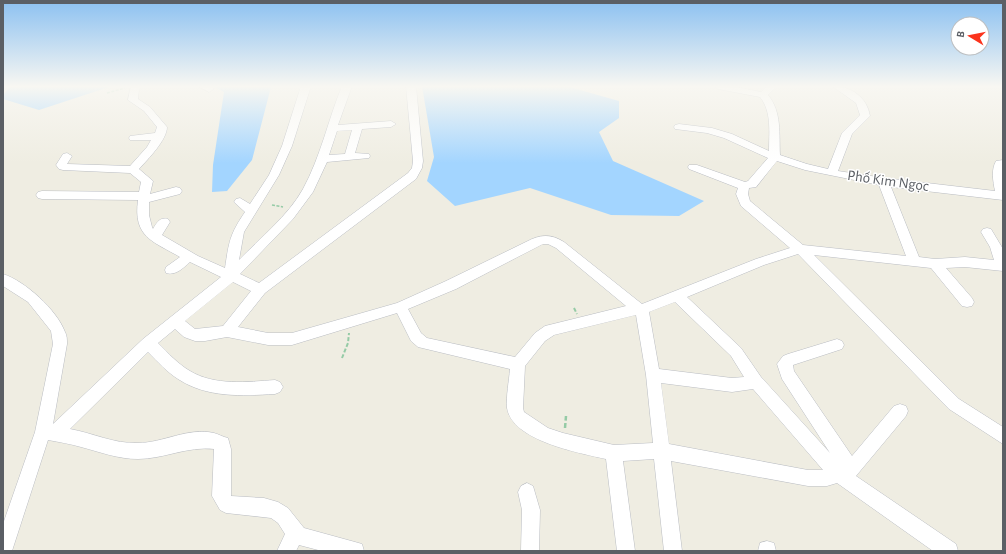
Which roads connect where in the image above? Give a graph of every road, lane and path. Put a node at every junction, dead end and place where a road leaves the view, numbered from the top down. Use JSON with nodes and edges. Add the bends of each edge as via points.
{"nodes":[{"id":1,"x":150,"y":112,"type":"edge"},
{"id":2,"x":298,"y":112,"type":"edge"},
{"id":3,"x":338,"y":112,"type":"edge"},
{"id":4,"x":413,"y":112,"type":"edge"},
{"id":5,"x":773,"y":112,"type":"edge"},
{"id":6,"x":864,"y":112,"type":"edge"},
{"id":7,"x":391,"y":124,"type":"dead end"},
{"id":8,"x":358,"y":126,"type":"junction"},
{"id":9,"x":679,"y":127,"type":"dead end"},
{"id":10,"x":332,"y":128,"type":"junction"},
{"id":11,"x":159,"y":136,"type":"junction"},
{"id":12,"x":134,"y":138,"type":"dead end"},
{"id":13,"x":66,"y":156,"type":"dead end"},
{"id":14,"x":365,"y":156,"type":"dead end"},
{"id":15,"x":349,"y":157,"type":"junction"},
{"id":16,"x":775,"y":157,"type":"junction"},
{"id":17,"x":323,"y":159,"type":"junction"},
{"id":18,"x":1000,"y":163,"type":"dead end"},
{"id":19,"x":693,"y":166,"type":"dead end"},
{"id":20,"x":133,"y":170,"type":"junction"},
{"id":21,"x":832,"y":173,"type":"junction"},
{"id":22,"x":884,"y":182,"type":"junction"},
{"id":23,"x":744,"y":186,"type":"junction"},
{"id":24,"x":176,"y":191,"type":"dead end"},
{"id":25,"x":42,"y":195,"type":"dead end"},
{"id":26,"x":1002,"y":195,"type":"edge"},
{"id":27,"x":144,"y":198,"type":"junction"},
{"id":28,"x":240,"y":202,"type":"dead end"},
{"id":29,"x":252,"y":211,"type":"junction"},
{"id":30,"x":164,"y":222,"type":"dead end"},
{"id":31,"x":987,"y":232,"type":"dead end"},
{"id":32,"x":154,"y":237,"type":"junction"},
{"id":33,"x":800,"y":249,"type":"junction"},
{"id":34,"x":188,"y":257,"type":"junction"},
{"id":35,"x":914,"y":261,"type":"junction"},
{"id":36,"x":934,"y":264,"type":"junction"},
{"id":37,"x":1003,"y":266,"type":"edge"},
{"id":38,"x":172,"y":270,"type":"dead end"},
{"id":39,"x":230,"y":276,"type":"junction"},
{"id":40,"x":3,"y":279,"type":"edge"},
{"id":41,"x":260,"y":289,"type":"junction"},
{"id":42,"x":676,"y":295,"type":"junction"},
{"id":43,"x":967,"y":302,"type":"dead end"},
{"id":44,"x":400,"y":307,"type":"junction"},
{"id":45,"x":640,"y":310,"type":"junction"},
{"id":46,"x":176,"y":321,"type":"junction"},
{"id":47,"x":346,"y":323,"type":"junction"},
{"id":48,"x":227,"y":331,"type":"junction"},
{"id":49,"x":148,"y":343,"type":"junction"},
{"id":50,"x":837,"y":345,"type":"dead end"},
{"id":51,"x":342,"y":358,"type":"dead end"},
{"id":52,"x":518,"y":364,"type":"junction"},
{"id":53,"x":653,"y":375,"type":"junction"},
{"id":54,"x":756,"y":382,"type":"junction"},
{"id":55,"x":275,"y":387,"type":"dead end"},
{"id":56,"x":900,"y":411,"type":"dead end"},
{"id":57,"x":48,"y":433,"type":"junction"},
{"id":58,"x":1003,"y":436,"type":"edge"},
{"id":59,"x":662,"y":451,"type":"junction"},
{"id":60,"x":614,"y":452,"type":"junction"},
{"id":61,"x":845,"y":472,"type":"junction"},
{"id":62,"x":527,"y":492,"type":"dead end"},
{"id":63,"x":295,"y":534,"type":"junction"},
{"id":64,"x":3,"y":551,"type":"edge"},
{"id":65,"x":286,"y":551,"type":"edge"},
{"id":66,"x":355,"y":551,"type":"edge"},
{"id":67,"x":530,"y":551,"type":"edge"},
{"id":68,"x":626,"y":551,"type":"edge"},
{"id":69,"x":672,"y":551,"type":"edge"},
{"id":70,"x":949,"y":551,"type":"edge"}],
"edges":[{"from":1,"to":11,"type":"street","via":[[162,127]]},
{"from":2,"to":29,"type":"street","via":[[277,170]]},
{"from":3,"to":10,"type":"street"},
{"from":4,"to":41,"type":"street","via":[[418,161],[412,176]]},
{"from":5,"to":16,"type":"street"},
{"from":6,"to":21,"type":"street","via":[[865,116],[847,133]]},
{"from":7,"to":8,"type":"street"},
{"from":8,"to":10,"type":"street"},
{"from":8,"to":15,"type":"street"},
{"from":9,"to":16,"type":"street","name":"Phố Kim Ngọc","via":[[708,130],[728,136]]},
{"from":10,"to":17,"type":"street"},
{"from":11,"to":12,"type":"street"},
{"from":11,"to":20,"type":"street"},
{"from":13,"to":20,"type":"street","via":[[61,165],[63,167]]},
{"from":14,"to":15,"type":"street"},
{"from":15,"to":17,"type":"street"},
{"from":16,"to":21,"type":"street","name":"Phố Kim Ngọc"},
{"from":16,"to":23,"type":"street","via":[[752,184]]},
{"from":17,"to":39,"type":"street","via":[[307,192],[289,216]]},
{"from":18,"to":26,"type":"street","via":[[998,174]]},
{"from":19,"to":23,"type":"street"},
{"from":20,"to":27,"type":"street","via":[[152,178]]},
{"from":21,"to":22,"type":"street","name":"Phố Kim Ngọc"},
{"from":22,"to":26,"type":"street","name":"Phố Kim Ngọc"},
{"from":22,"to":35,"type":"street"},
{"from":23,"to":33,"type":"street","via":[[742,194],[745,203]]},
{"from":24,"to":27,"type":"street"},
{"from":25,"to":27,"type":"street"},
{"from":27,"to":32,"type":"street","via":[[142,211],[145,228]]},
{"from":28,"to":29,"type":"street"},
{"from":29,"to":39,"type":"street","via":[[238,232]]},
{"from":30,"to":32,"type":"street"},
{"from":31,"to":37,"type":"street","via":[[996,246]]},
{"from":32,"to":34,"type":"street"},
{"from":33,"to":35,"type":"street"},
{"from":33,"to":42,"type":"street"},
{"from":33,"to":58,"type":"street","via":[[946,397]]},
{"from":34,"to":38,"type":"street"},
{"from":34,"to":39,"type":"street"},
{"from":35,"to":36,"type":"street"},
{"from":36,"to":37,"type":"street","via":[[965,262]]},
{"from":36,"to":43,"type":"street"},
{"from":39,"to":41,"type":"street"},
{"from":39,"to":46,"type":"street"},
{"from":40,"to":57,"type":"street","via":[[33,298],[59,333],[60,344]]},
{"from":41,"to":48,"type":"street"},
{"from":42,"to":45,"type":"street"},
{"from":42,"to":54,"type":"street","via":[[736,352]]},
{"from":44,"to":45,"type":"street","via":[[451,285],[542,239],[550,239]]},
{"from":44,"to":47,"type":"street"},
{"from":44,"to":52,"type":"street","via":[[416,337],[423,343]]},
{"from":45,"to":52,"type":"street","via":[[550,330],[540,337]]},
{"from":45,"to":53,"type":"street"},
{"from":46,"to":48,"type":"street","via":[[195,335]]},
{"from":46,"to":49,"type":"street"},
{"from":47,"to":48,"type":"street","via":[[292,339],[276,340]]},
{"from":47,"to":51,"type":"path","via":[[350,332]]},
{"from":49,"to":55,"type":"street","via":[[184,375],[198,383],[243,389]]},
{"from":49,"to":57,"type":"street"},
{"from":50,"to":61,"type":"street","via":[[788,360],[784,364],[787,374]]},
{"from":52,"to":60,"type":"street","via":[[515,408],[518,417],[543,434]]},
{"from":53,"to":54,"type":"street","via":[[732,385]]},
{"from":53,"to":59,"type":"street"},
{"from":54,"to":61,"type":"street"},
{"from":56,"to":61,"type":"street"},
{"from":57,"to":63,"type":"street","via":[[133,451],[215,440],[222,444],[223,449],[222,496],[226,504],[273,509],[281,513]]},
{"from":57,"to":64,"type":"street"},
{"from":59,"to":60,"type":"street"},
{"from":59,"to":61,"type":"street","via":[[808,478],[827,478]]},
{"from":59,"to":69,"type":"street"},
{"from":60,"to":68,"type":"street"},
{"from":61,"to":70,"type":"street"},
{"from":62,"to":67,"type":"street","via":[[531,510]]},
{"from":63,"to":65,"type":"street"},
{"from":63,"to":66,"type":"street"}]}
